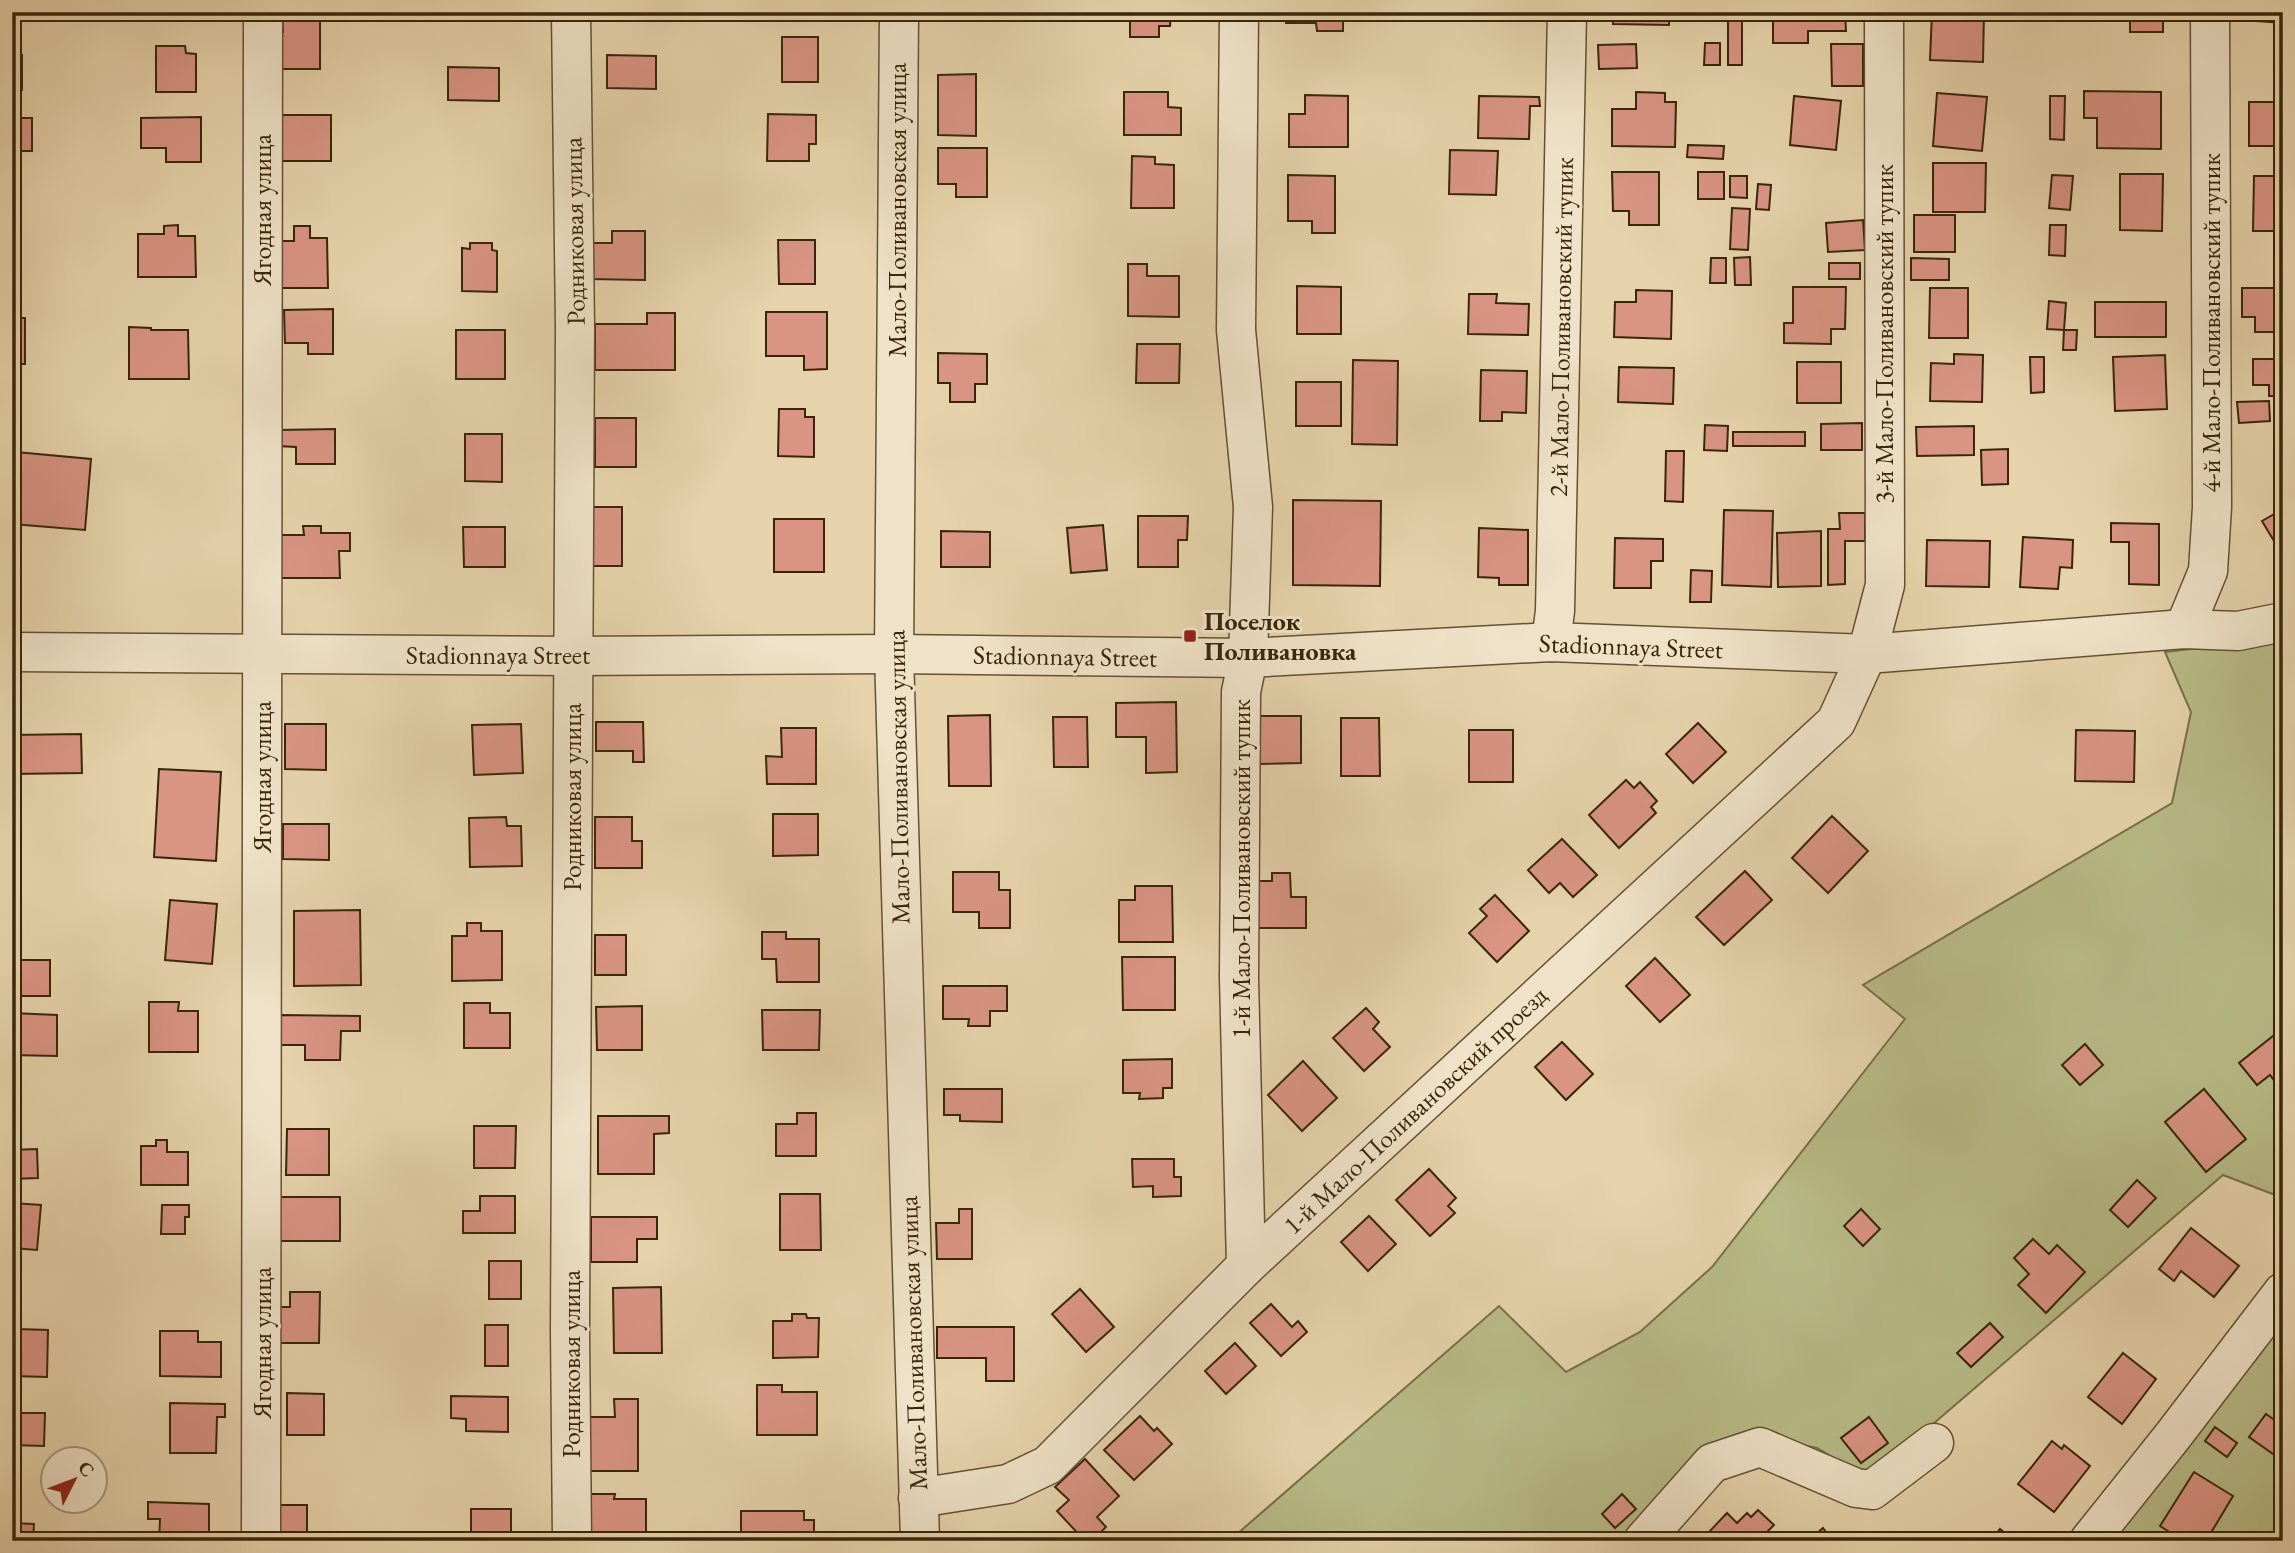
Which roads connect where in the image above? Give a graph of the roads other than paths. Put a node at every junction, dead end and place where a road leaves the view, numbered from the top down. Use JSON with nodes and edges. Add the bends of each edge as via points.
{"nodes":[{"id":1,"x":263,"y":12,"type":"edge"},
{"id":2,"x":570,"y":12,"type":"edge"},
{"id":3,"x":899,"y":12,"type":"edge"},
{"id":4,"x":1239,"y":12,"type":"edge"},
{"id":5,"x":1567,"y":12,"type":"edge"},
{"id":6,"x":1884,"y":12,"type":"edge"},
{"id":7,"x":2210,"y":12,"type":"edge"},
{"id":8,"x":2283,"y":622,"type":"edge"},
{"id":9,"x":2184,"y":629,"type":"junction"},
{"id":10,"x":1551,"y":642,"type":"junction"},
{"id":11,"x":12,"y":653,"type":"edge"},
{"id":12,"x":262,"y":654,"type":"junction"},
{"id":13,"x":894,"y":654,"type":"junction"},
{"id":14,"x":1867,"y":654,"type":"junction"},
{"id":15,"x":572,"y":656,"type":"junction"},
{"id":16,"x":1248,"y":658,"type":"junction"},
{"id":17,"x":1246,"y":1266,"type":"junction"},
{"id":18,"x":2283,"y":1292,"type":"edge"},
{"id":19,"x":1934,"y":1443,"type":"dead end"},
{"id":20,"x":918,"y":1498,"type":"junction"},
{"id":21,"x":261,"y":1541,"type":"edge"},
{"id":22,"x":572,"y":1541,"type":"edge"},
{"id":23,"x":920,"y":1541,"type":"edge"},
{"id":24,"x":1643,"y":1541,"type":"edge"},
{"id":25,"x":2090,"y":1541,"type":"edge"}],
"edges":[{"from":1,"to":12,"type":"street","name":"Ягодная улица"},
{"from":2,"to":15,"type":"street","name":"Родниковая улица","via":[[575,328]]},
{"from":3,"to":13,"type":"street","name":"Мало-Поливановская улица"},
{"from":4,"to":16,"type":"street","name":"1-й Мало-Поливановский тупик","via":[[1236,330],[1253,506]]},
{"from":5,"to":10,"type":"street","name":"2-й Мало-Поливановский тупик"},
{"from":6,"to":14,"type":"street","name":"3-й Мало-Поливановский тупик","via":[[1885,585]]},
{"from":7,"to":9,"type":"street","name":"4-й Мало-Поливановский тупик","via":[[2212,507],[2207,570]]},
{"from":8,"to":9,"type":"street","name":"Stadionnaya Street","via":[[2238,631]]},
{"from":9,"to":14,"type":"street","name":"Stadionnaya Street"},
{"from":10,"to":14,"type":"street","name":"Stadionnaya Street"},
{"from":10,"to":16,"type":"street","name":"Stadionnaya Street"},
{"from":11,"to":12,"type":"street","name":"Stadionnaya Street"},
{"from":12,"to":15,"type":"street","name":"Stadionnaya Street"},
{"from":12,"to":21,"type":"street","name":"Ягодная улица"},
{"from":13,"to":15,"type":"street","name":"Stadionnaya Street"},
{"from":13,"to":16,"type":"street","name":"Stadionnaya Street"},
{"from":13,"to":20,"type":"street","name":"Мало-Поливановская улица"},
{"from":14,"to":17,"type":"street","name":"1-й Мало-Поливановский проезд","via":[[1836,722]]},
{"from":15,"to":22,"type":"street","name":"Родниковая улица"},
{"from":16,"to":17,"type":"street","name":"1-й Мало-Поливановский тупик","via":[[1241,692],[1239,964]]},
{"from":17,"to":20,"type":"street","name":"1-й Мало-Поливановский проезд","via":[[1048,1465],[1007,1484]]},
{"from":18,"to":25,"type":"street"},
{"from":19,"to":24,"type":"street","via":[[1872,1490],[1856,1488],[1760,1447],[1712,1463]]},
{"from":20,"to":23,"type":"street","name":"Мало-Поливановская улица"}]}
